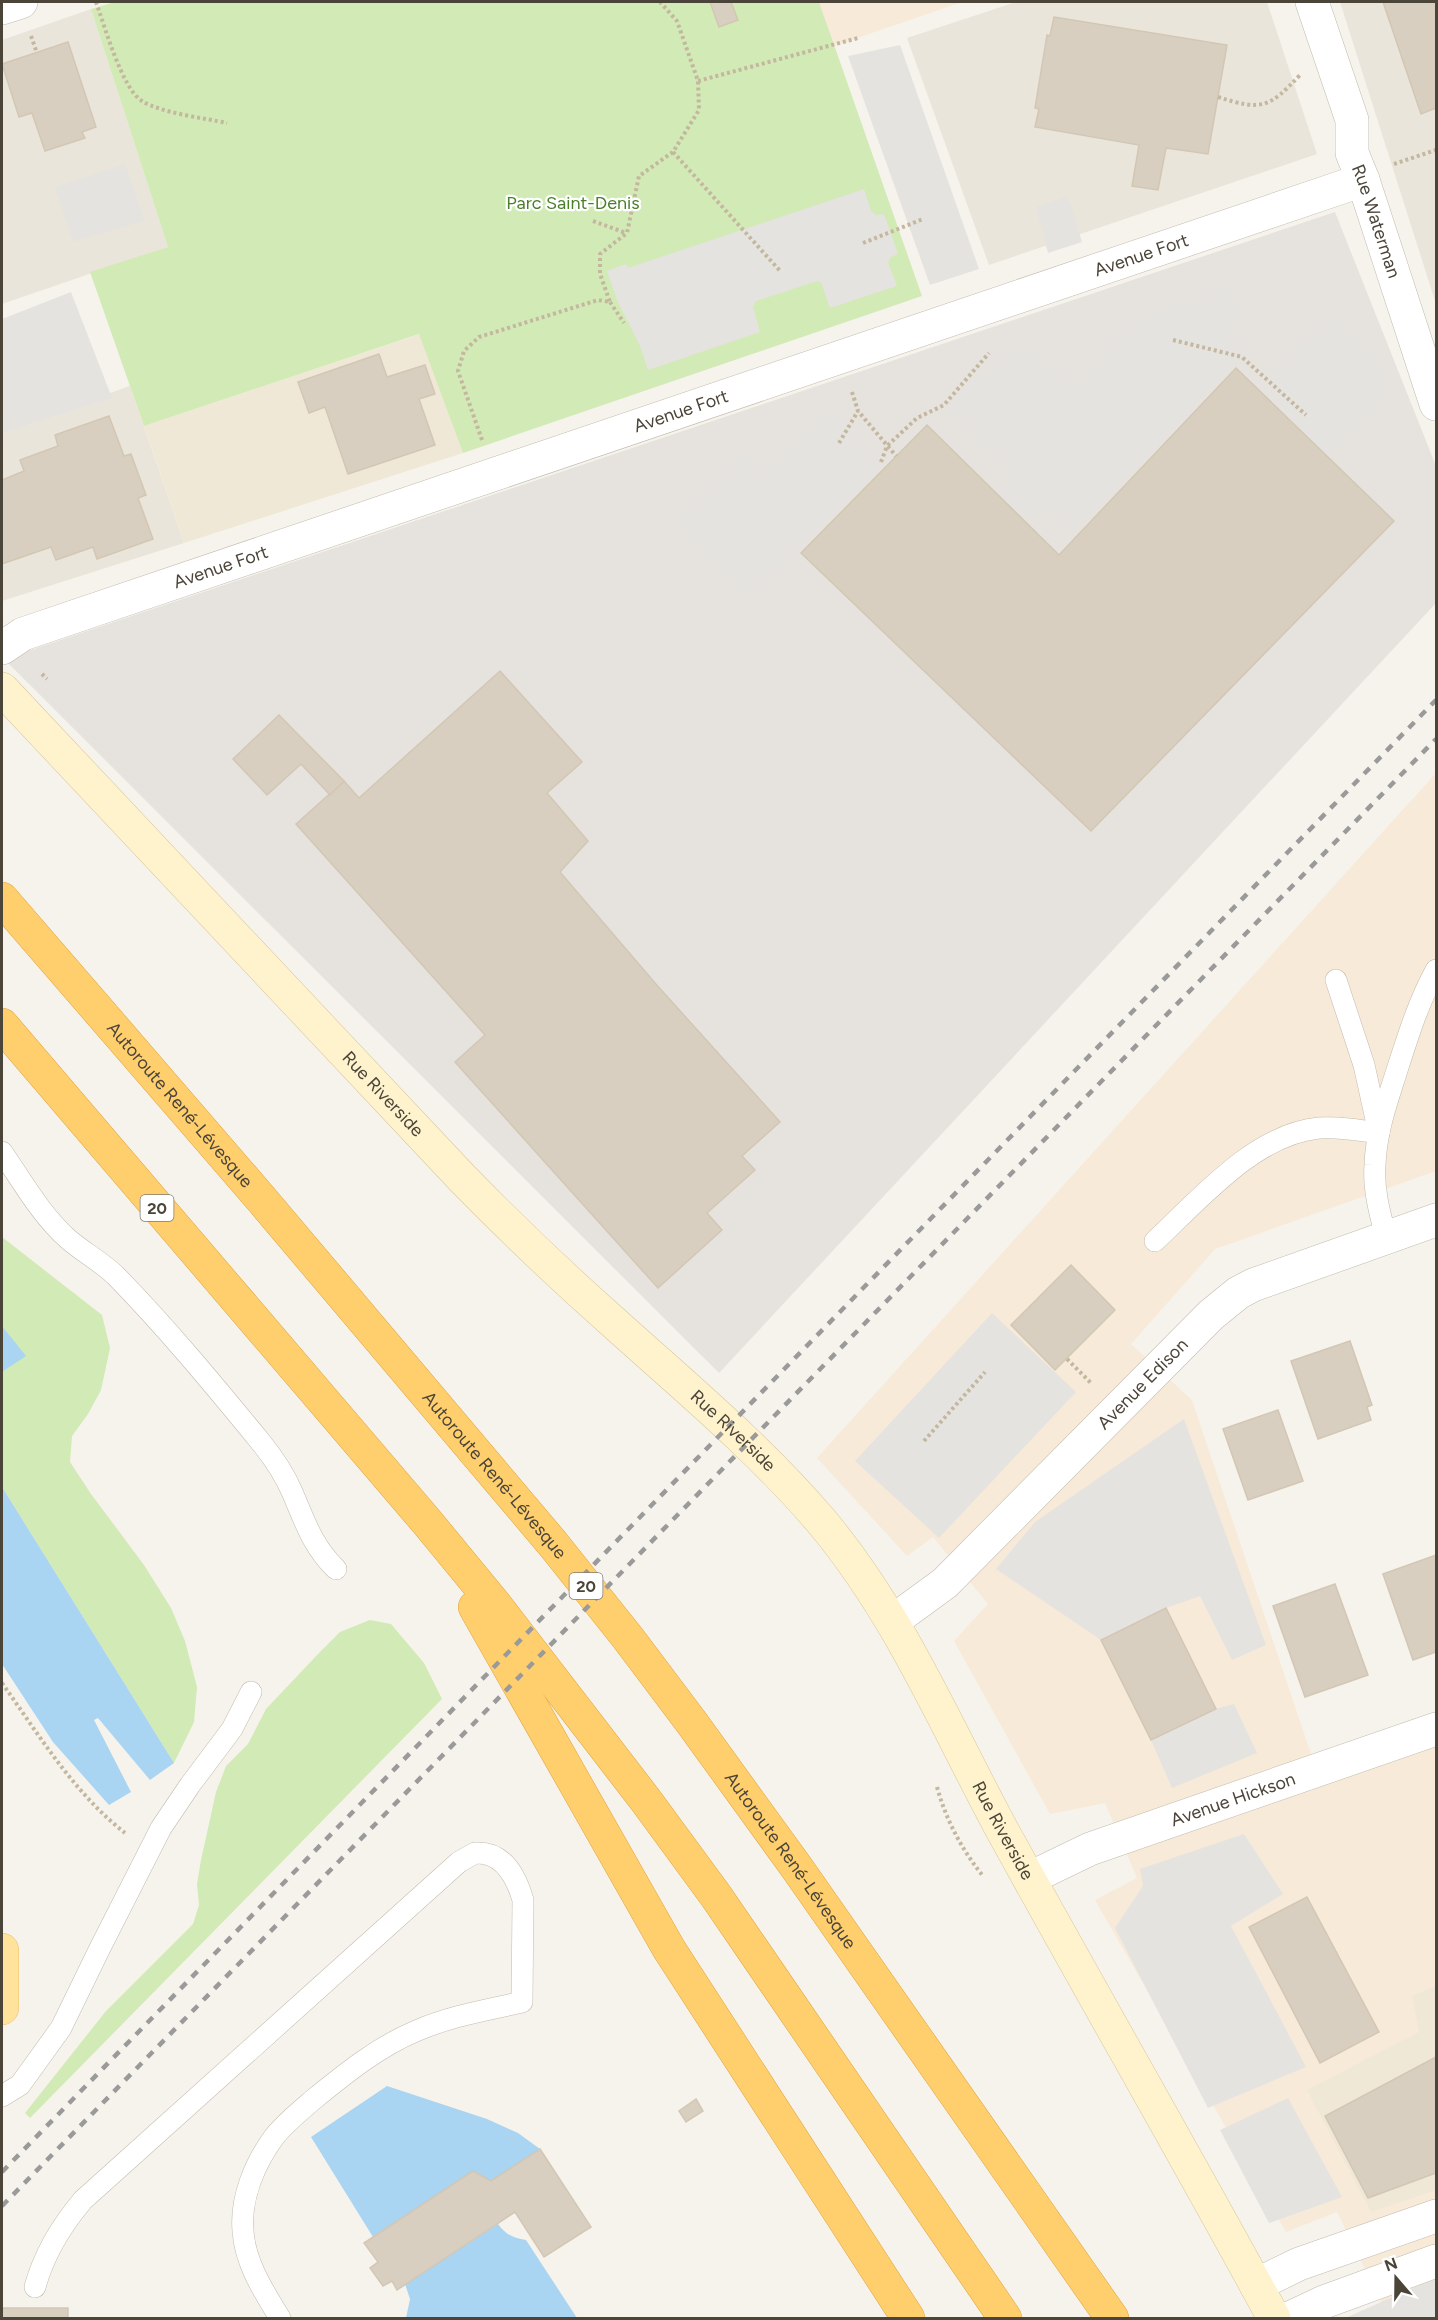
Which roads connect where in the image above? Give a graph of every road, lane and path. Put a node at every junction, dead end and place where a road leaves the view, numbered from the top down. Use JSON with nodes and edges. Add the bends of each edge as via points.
{"nodes":[{"id":1,"x":96,"y":2,"type":"edge"},
{"id":2,"x":660,"y":2,"type":"edge"},
{"id":3,"x":1312,"y":2,"type":"edge"},
{"id":4,"x":2,"y":8,"type":"edge"},
{"id":5,"x":24,"y":14,"type":"edge"},
{"id":6,"x":858,"y":38,"type":"dead end"},
{"id":7,"x":37,"y":52,"type":"dead end"},
{"id":8,"x":1300,"y":74,"type":"dead end"},
{"id":9,"x":698,"y":81,"type":"junction"},
{"id":10,"x":1218,"y":97,"type":"dead end"},
{"id":11,"x":227,"y":123,"type":"dead end"},
{"id":12,"x":1437,"y":150,"type":"edge"},
{"id":13,"x":673,"y":152,"type":"junction"},
{"id":14,"x":1376,"y":173,"type":"junction"},
{"id":15,"x":923,"y":219,"type":"dead end"},
{"id":16,"x":592,"y":221,"type":"dead end"},
{"id":17,"x":627,"y":233,"type":"junction"},
{"id":18,"x":863,"y":243,"type":"dead end"},
{"id":19,"x":781,"y":272,"type":"dead end"},
{"id":20,"x":610,"y":302,"type":"junction"},
{"id":21,"x":624,"y":323,"type":"dead end"},
{"id":22,"x":1173,"y":340,"type":"dead end"},
{"id":23,"x":989,"y":353,"type":"dead end"},
{"id":24,"x":841,"y":357,"type":"junction"},
{"id":25,"x":1437,"y":404,"type":"edge"},
{"id":26,"x":858,"y":411,"type":"junction"},
{"id":27,"x":1306,"y":415,"type":"dead end"},
{"id":28,"x":839,"y":443,"type":"dead end"},
{"id":29,"x":887,"y":446,"type":"junction"},
{"id":30,"x":484,"y":448,"type":"dead end"},
{"id":31,"x":896,"y":456,"type":"dead end"},
{"id":32,"x":880,"y":462,"type":"dead end"},
{"id":33,"x":2,"y":648,"type":"edge"},
{"id":34,"x":42,"y":674,"type":"dead end"},
{"id":35,"x":47,"y":679,"type":"dead end"},
{"id":36,"x":2,"y":688,"type":"edge"},
{"id":37,"x":2,"y":899,"type":"edge"},
{"id":38,"x":1437,"y":970,"type":"edge"},
{"id":39,"x":1335,"y":980,"type":"dead end"},
{"id":40,"x":2,"y":1025,"type":"edge"},
{"id":41,"x":1379,"y":1133,"type":"junction"},
{"id":42,"x":2,"y":1152,"type":"edge"},
{"id":43,"x":1437,"y":1220,"type":"edge"},
{"id":44,"x":1386,"y":1237,"type":"junction"},
{"id":45,"x":1155,"y":1241,"type":"dead end"},
{"id":46,"x":985,"y":1372,"type":"dead end"},
{"id":47,"x":924,"y":1440,"type":"dead end"},
{"id":48,"x":427,"y":1522,"type":"junction"},
{"id":49,"x":336,"y":1569,"type":"dead end"},
{"id":50,"x":893,"y":1621,"type":"junction"},
{"id":51,"x":2,"y":1683,"type":"edge"},
{"id":52,"x":251,"y":1692,"type":"dead end"},
{"id":53,"x":1437,"y":1729,"type":"edge"},
{"id":54,"x":936,"y":1785,"type":"dead end"},
{"id":55,"x":133,"y":1838,"type":"dead end"},
{"id":56,"x":1030,"y":1878,"type":"junction"},
{"id":57,"x":987,"y":1880,"type":"dead end"},
{"id":58,"x":2,"y":1950,"type":"edge"},
{"id":59,"x":2,"y":2008,"type":"edge"},
{"id":60,"x":2,"y":2096,"type":"edge"},
{"id":61,"x":1437,"y":2216,"type":"edge"},
{"id":62,"x":1437,"y":2261,"type":"edge"},
{"id":63,"x":1256,"y":2285,"type":"junction"},
{"id":64,"x":35,"y":2287,"type":"dead end"},
{"id":65,"x":280,"y":2319,"type":"edge"},
{"id":66,"x":908,"y":2319,"type":"edge"},
{"id":67,"x":1005,"y":2319,"type":"edge"},
{"id":68,"x":1112,"y":2319,"type":"edge"},
{"id":69,"x":1274,"y":2319,"type":"edge"},
{"id":70,"x":1290,"y":2319,"type":"edge"}],
"edges":[{"from":1,"to":11,"type":"path","via":[[130,88],[140,100]]},
{"from":2,"to":9,"type":"path","via":[[677,21]]},
{"from":3,"to":14,"type":"street","name":"Rue Waterman","via":[[1352,120],[1352,153]]},
{"from":4,"to":5,"type":"street"},
{"from":5,"to":7,"type":"path"},
{"from":6,"to":9,"type":"path"},
{"from":8,"to":10,"type":"path","via":[[1276,100],[1264,104],[1240,104]]},
{"from":9,"to":13,"type":"path","via":[[699,110]]},
{"from":12,"to":14,"type":"path"},
{"from":13,"to":17,"type":"path","via":[[639,176]]},
{"from":13,"to":19,"type":"path"},
{"from":14,"to":24,"type":"street","name":"Avenue Fort"},
{"from":14,"to":25,"type":"street","name":"Rue Waterman"},
{"from":15,"to":18,"type":"path"},
{"from":16,"to":17,"type":"path"},
{"from":17,"to":20,"type":"path","via":[[600,255],[600,274]]},
{"from":20,"to":21,"type":"path"},
{"from":20,"to":30,"type":"path","via":[[598,300],[478,337],[464,351],[458,371]]},
{"from":22,"to":27,"type":"path","via":[[1242,357]]},
{"from":23,"to":29,"type":"path","via":[[944,405],[917,418]]},
{"from":24,"to":26,"type":"path"},
{"from":24,"to":33,"type":"street","name":"Avenue Fort","via":[[23,634]]},
{"from":26,"to":28,"type":"path"},
{"from":26,"to":29,"type":"path"},
{"from":29,"to":31,"type":"path"},
{"from":29,"to":32,"type":"path"},
{"from":34,"to":35,"type":"path"},
{"from":36,"to":50,"type":"street","name":"Rue Riverside","via":[[463,1179],[777,1474],[822,1522]]},
{"from":37,"to":68,"type":"highway","name":"Autoroute René-Lévesque","number":"20","via":[[263,1201],[628,1638],[790,1858]]},
{"from":38,"to":41,"type":"lane","via":[[1414,1016]]},
{"from":39,"to":41,"type":"lane","via":[[1364,1065]]},
{"from":40,"to":48,"type":"highway","number":"20"},
{"from":41,"to":44,"type":"lane","via":[[1375,1185]]},
{"from":41,"to":45,"type":"lane","via":[[1317,1128],[1276,1142],[1234,1168]]},
{"from":42,"to":49,"type":"lane","via":[[57,1228],[113,1273],[262,1443],[279,1467],[311,1538]]},
{"from":43,"to":44,"type":"street","name":"Avenue Edison"},
{"from":44,"to":50,"type":"street","name":"Avenue Edison","via":[[1253,1285],[1224,1304],[945,1583]]},
{"from":46,"to":47,"type":"path"},
{"from":48,"to":66,"type":"highway","via":[[669,1949]]},
{"from":48,"to":67,"type":"highway","number":"20","via":[[497,1607],[716,1896]]},
{"from":50,"to":56,"type":"street","name":"Rue Riverside"},
{"from":51,"to":55,"type":"path","via":[[70,1778],[107,1819]]},
{"from":52,"to":60,"type":"lane","via":[[232,1729],[162,1828],[62,2028],[20,2085]]},
{"from":53,"to":56,"type":"street","name":"Avenue Hickson","via":[[1090,1850]]},
{"from":54,"to":57,"type":"path","via":[[956,1835]]},
{"from":56,"to":63,"type":"street","name":"Rue Riverside"},
{"from":58,"to":59,"type":"main road"},
{"from":61,"to":63,"type":"street","via":[[1299,2264]]},
{"from":62,"to":70,"type":"street","via":[[1324,2302]]},
{"from":63,"to":69,"type":"street","name":"Rue Riverside"},
{"from":64,"to":65,"type":"lane","via":[[48,2250],[83,2200],[459,1862],[475,1853],[495,1856],[509,1869],[524,1900],[522,2002],[456,2017],[390,2043],[297,2114],[259,2160],[243,2208],[245,2249]]}]}
